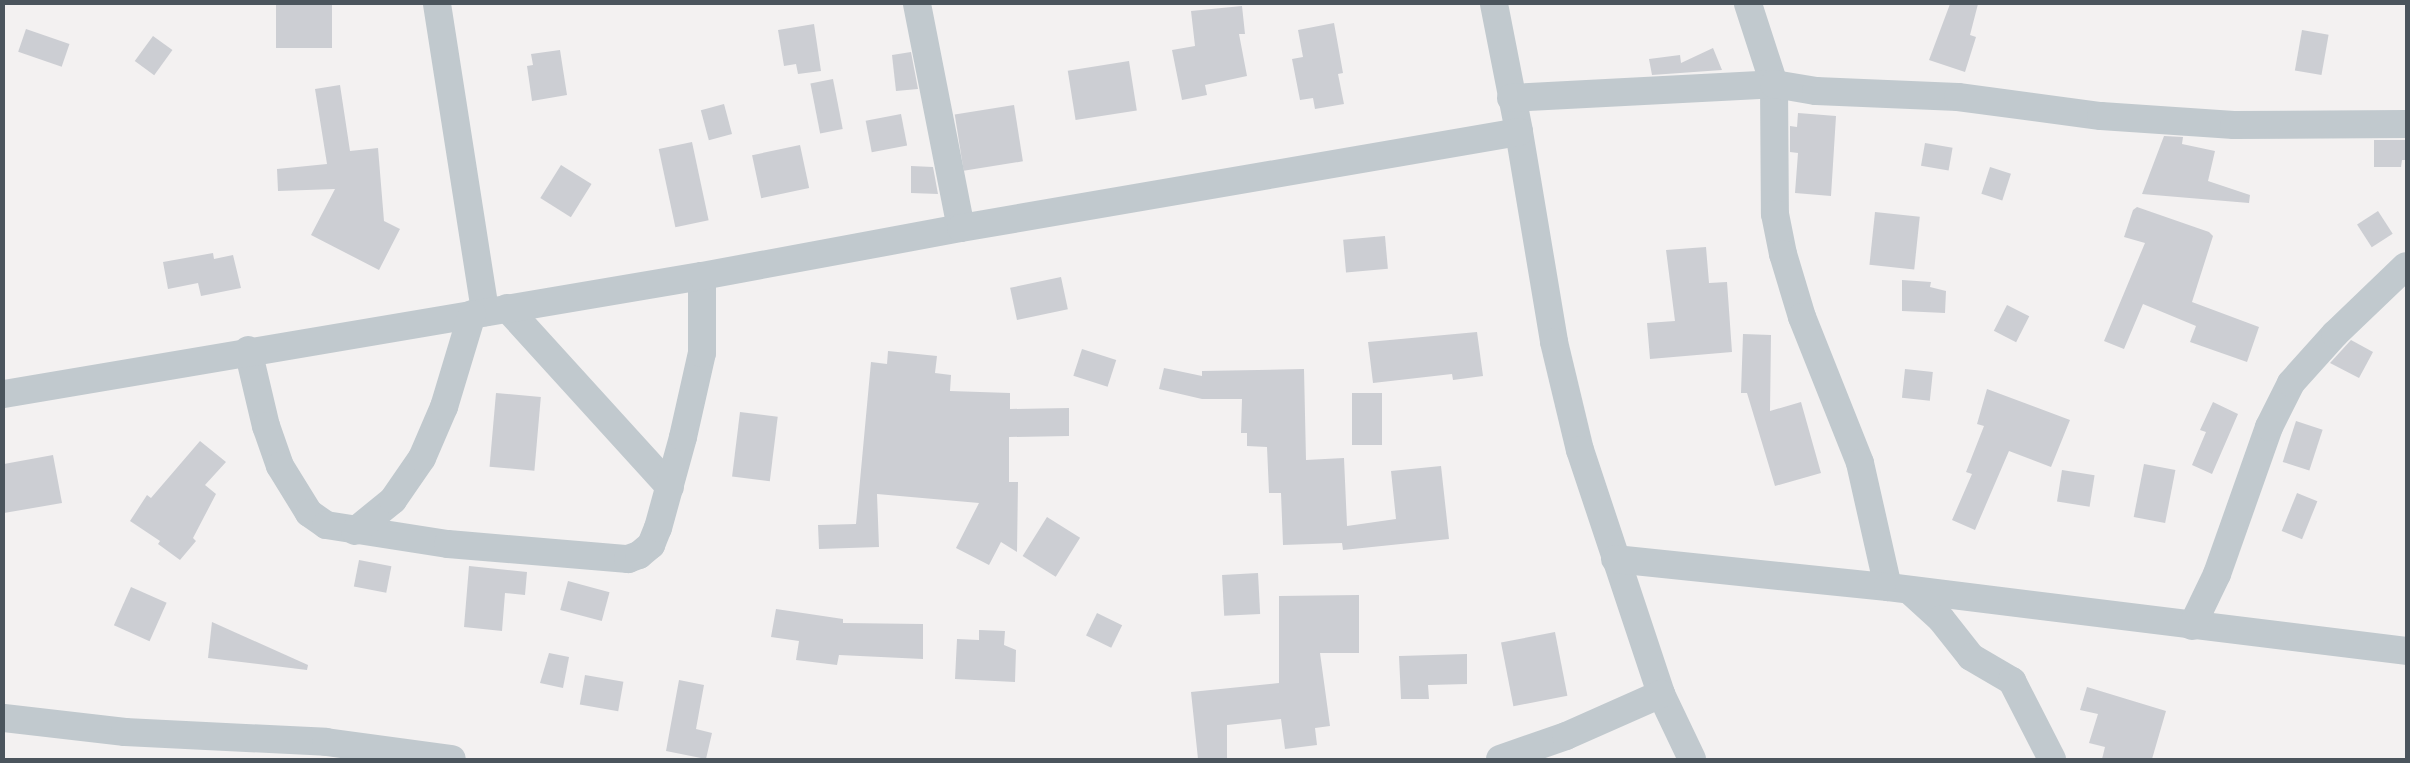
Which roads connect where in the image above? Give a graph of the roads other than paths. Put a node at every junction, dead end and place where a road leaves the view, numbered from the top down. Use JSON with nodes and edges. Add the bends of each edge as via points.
{"nodes":[{"id":1,"x":437,"y":4,"type":"edge"},
{"id":2,"x":918,"y":4,"type":"edge"},
{"id":3,"x":1494,"y":4,"type":"edge"},
{"id":4,"x":1748,"y":4,"type":"edge"},
{"id":5,"x":1774,"y":84,"type":"junction"},
{"id":6,"x":1511,"y":98,"type":"junction"},
{"id":7,"x":2406,"y":124,"type":"edge"},
{"id":8,"x":1519,"y":132,"type":"junction"},
{"id":9,"x":961,"y":228,"type":"junction"},
{"id":10,"x":2406,"y":266,"type":"edge"},
{"id":11,"x":702,"y":276,"type":"junction"},
{"id":12,"x":488,"y":311,"type":"junction"},
{"id":13,"x":248,"y":350,"type":"junction"},
{"id":14,"x":4,"y":394,"type":"edge"},
{"id":15,"x":670,"y":487,"type":"junction"},
{"id":16,"x":356,"y":532,"type":"junction"},
{"id":17,"x":1615,"y":559,"type":"junction"},
{"id":18,"x":1899,"y":589,"type":"junction"},
{"id":19,"x":2192,"y":626,"type":"junction"},
{"id":20,"x":2406,"y":651,"type":"edge"},
{"id":21,"x":1661,"y":694,"type":"junction"},
{"id":22,"x":4,"y":718,"type":"edge"},
{"id":23,"x":326,"y":751,"type":"edge"},
{"id":24,"x":452,"y":759,"type":"edge"},
{"id":25,"x":1500,"y":759,"type":"edge"},
{"id":26,"x":1692,"y":759,"type":"edge"},
{"id":27,"x":2052,"y":759,"type":"edge"}],
"edges":[{"from":1,"to":12,"type":"street"},
{"from":2,"to":9,"type":"street"},
{"from":3,"to":6,"type":"street"},
{"from":4,"to":5,"type":"street"},
{"from":5,"to":6,"type":"street"},
{"from":5,"to":7,"type":"street","via":[[1816,91],[1958,97],[2100,116],[2234,125]]},
{"from":5,"to":18,"type":"street","via":[[1775,214],[1783,254],[1802,317],[1860,463]]},
{"from":6,"to":8,"type":"street"},
{"from":8,"to":9,"type":"street"},
{"from":8,"to":17,"type":"street","via":[[1554,342],[1580,450]]},
{"from":9,"to":11,"type":"street"},
{"from":10,"to":19,"type":"street","via":[[2335,334],[2291,383],[2266,436],[2217,574]]},
{"from":11,"to":12,"type":"street"},
{"from":11,"to":15,"type":"street","via":[[702,353]]},
{"from":12,"to":13,"type":"street"},
{"from":12,"to":15,"type":"street"},
{"from":12,"to":16,"type":"street","via":[[422,458],[393,500]]},
{"from":13,"to":14,"type":"street"},
{"from":13,"to":16,"type":"street","via":[[266,426],[296,498],[308,513],[326,525]]},
{"from":15,"to":16,"type":"street","via":[[651,544],[639,555],[628,558],[448,544]]},
{"from":17,"to":18,"type":"street"},
{"from":17,"to":21,"type":"street"},
{"from":18,"to":19,"type":"street"},
{"from":18,"to":27,"type":"street","via":[[1941,619],[1971,657],[2012,681]]},
{"from":19,"to":20,"type":"street"},
{"from":21,"to":25,"type":"street","via":[[1566,736]]},
{"from":21,"to":26,"type":"street"},
{"from":22,"to":23,"type":"street"},
{"from":23,"to":24,"type":"street"}]}
